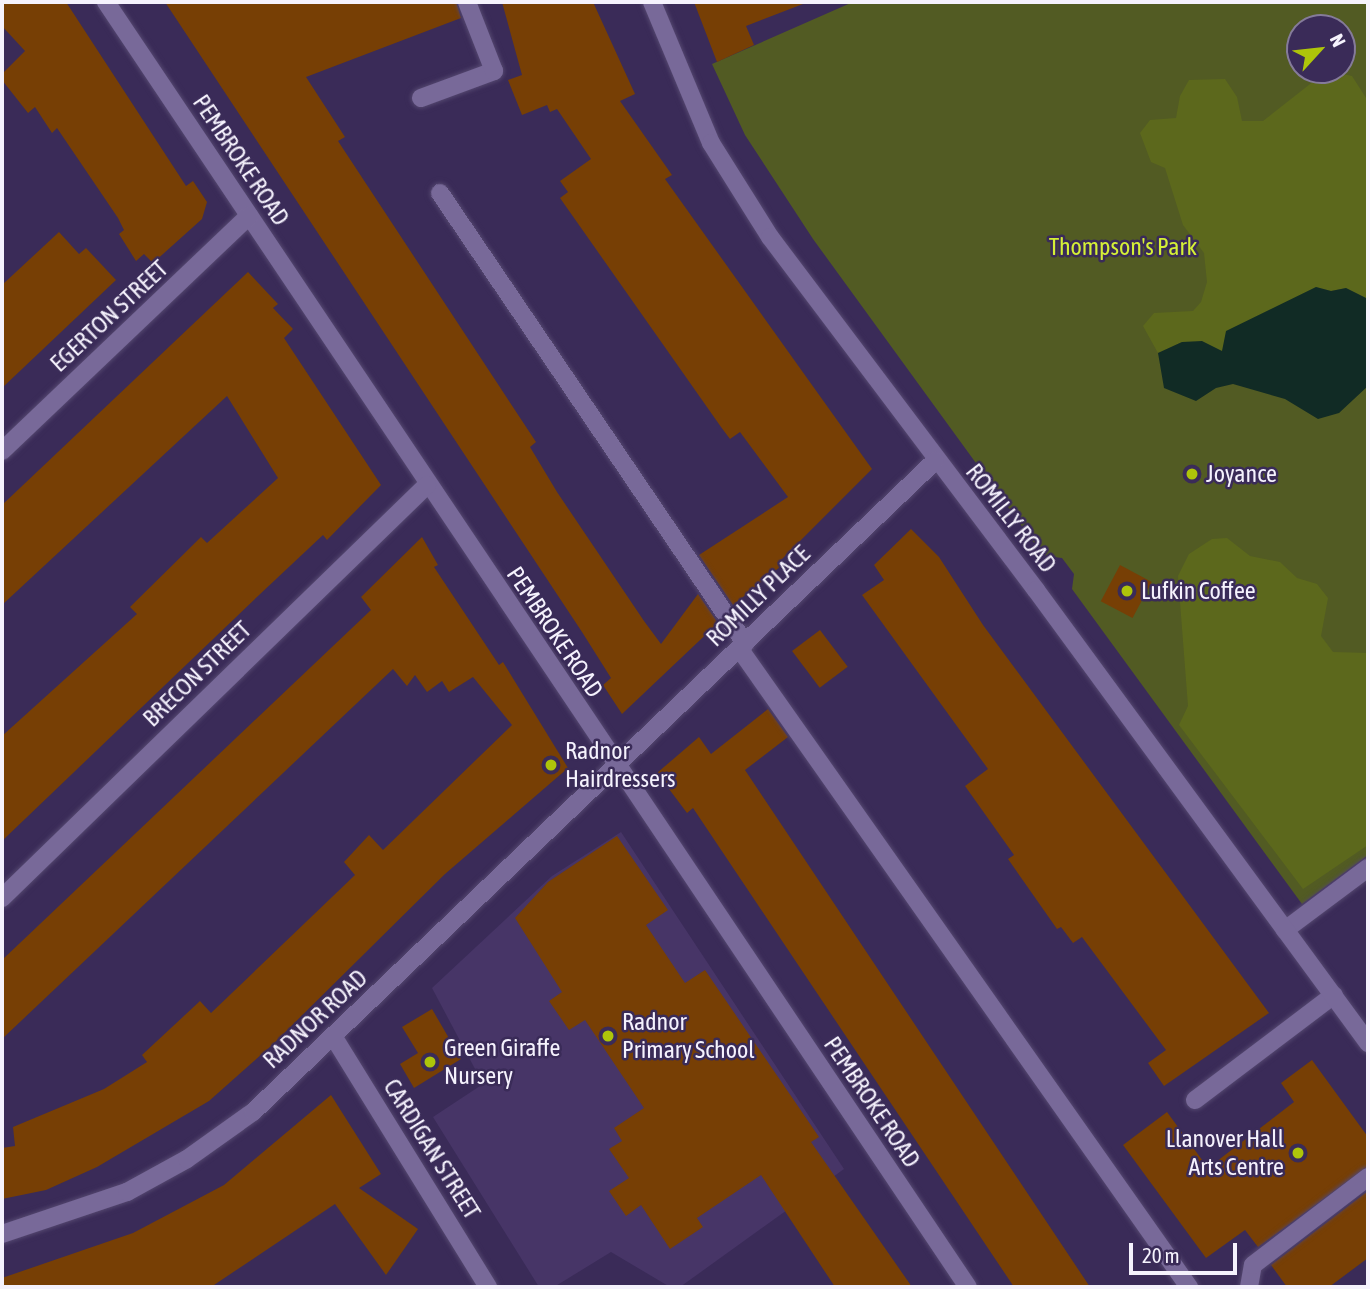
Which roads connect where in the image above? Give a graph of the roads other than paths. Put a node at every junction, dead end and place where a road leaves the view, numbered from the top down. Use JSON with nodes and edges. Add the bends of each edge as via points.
{"nodes":[{"id":1,"x":106,"y":2,"type":"edge"},
{"id":2,"x":467,"y":2,"type":"edge"},
{"id":3,"x":652,"y":2,"type":"edge"},
{"id":4,"x":421,"y":98,"type":"dead end"},
{"id":5,"x":440,"y":193,"type":"dead end"},
{"id":6,"x":249,"y":216,"type":"junction"},
{"id":7,"x":2,"y":451,"type":"edge"},
{"id":8,"x":935,"y":461,"type":"junction"},
{"id":9,"x":427,"y":485,"type":"junction"},
{"id":10,"x":742,"y":646,"type":"junction"},
{"id":11,"x":616,"y":767,"type":"junction"},
{"id":12,"x":1368,"y":868,"type":"edge"},
{"id":13,"x":2,"y":898,"type":"edge"},
{"id":14,"x":1285,"y":930,"type":"junction"},
{"id":15,"x":1334,"y":995,"type":"junction"},
{"id":16,"x":333,"y":1036,"type":"junction"},
{"id":17,"x":1368,"y":1043,"type":"edge"},
{"id":18,"x":1195,"y":1100,"type":"dead end"},
{"id":19,"x":1368,"y":1177,"type":"edge"},
{"id":20,"x":2,"y":1234,"type":"edge"},
{"id":21,"x":488,"y":1287,"type":"edge"},
{"id":22,"x":968,"y":1287,"type":"edge"},
{"id":23,"x":1189,"y":1287,"type":"edge"},
{"id":24,"x":1249,"y":1287,"type":"edge"}],
"edges":[{"from":1,"to":6,"type":"street","name":"PEMBROKE ROAD"},
{"from":2,"to":4,"type":"street","via":[[494,71]]},
{"from":3,"to":8,"type":"street","name":"ROMILLY ROAD","via":[[681,78],[726,167],[769,237]]},
{"from":5,"to":10,"type":"street"},
{"from":6,"to":7,"type":"street","name":"EGERTON STREET"},
{"from":6,"to":9,"type":"street","name":"PEMBROKE ROAD"},
{"from":8,"to":10,"type":"street","name":"ROMILLY PLACE"},
{"from":8,"to":14,"type":"street","name":"ROMILLY ROAD","via":[[1036,590]]},
{"from":9,"to":11,"type":"street","name":"PEMBROKE ROAD"},
{"from":9,"to":13,"type":"street","name":"BRECON STREET"},
{"from":10,"to":11,"type":"street","name":"ROMILLY PLACE"},
{"from":10,"to":23,"type":"street"},
{"from":11,"to":16,"type":"street","name":"RADNOR ROAD"},
{"from":11,"to":22,"type":"street","name":"PEMBROKE ROAD"},
{"from":12,"to":14,"type":"street"},
{"from":14,"to":15,"type":"street","name":"ROMILLY ROAD"},
{"from":15,"to":17,"type":"street","name":"ROMILLY ROAD"},
{"from":15,"to":18,"type":"street"},
{"from":16,"to":20,"type":"street","name":"RADNOR ROAD","via":[[253,1112],[187,1158],[127,1192]]},
{"from":16,"to":21,"type":"street","name":"CARDIGAN STREET"},
{"from":19,"to":24,"type":"street","via":[[1253,1265]]}]}
